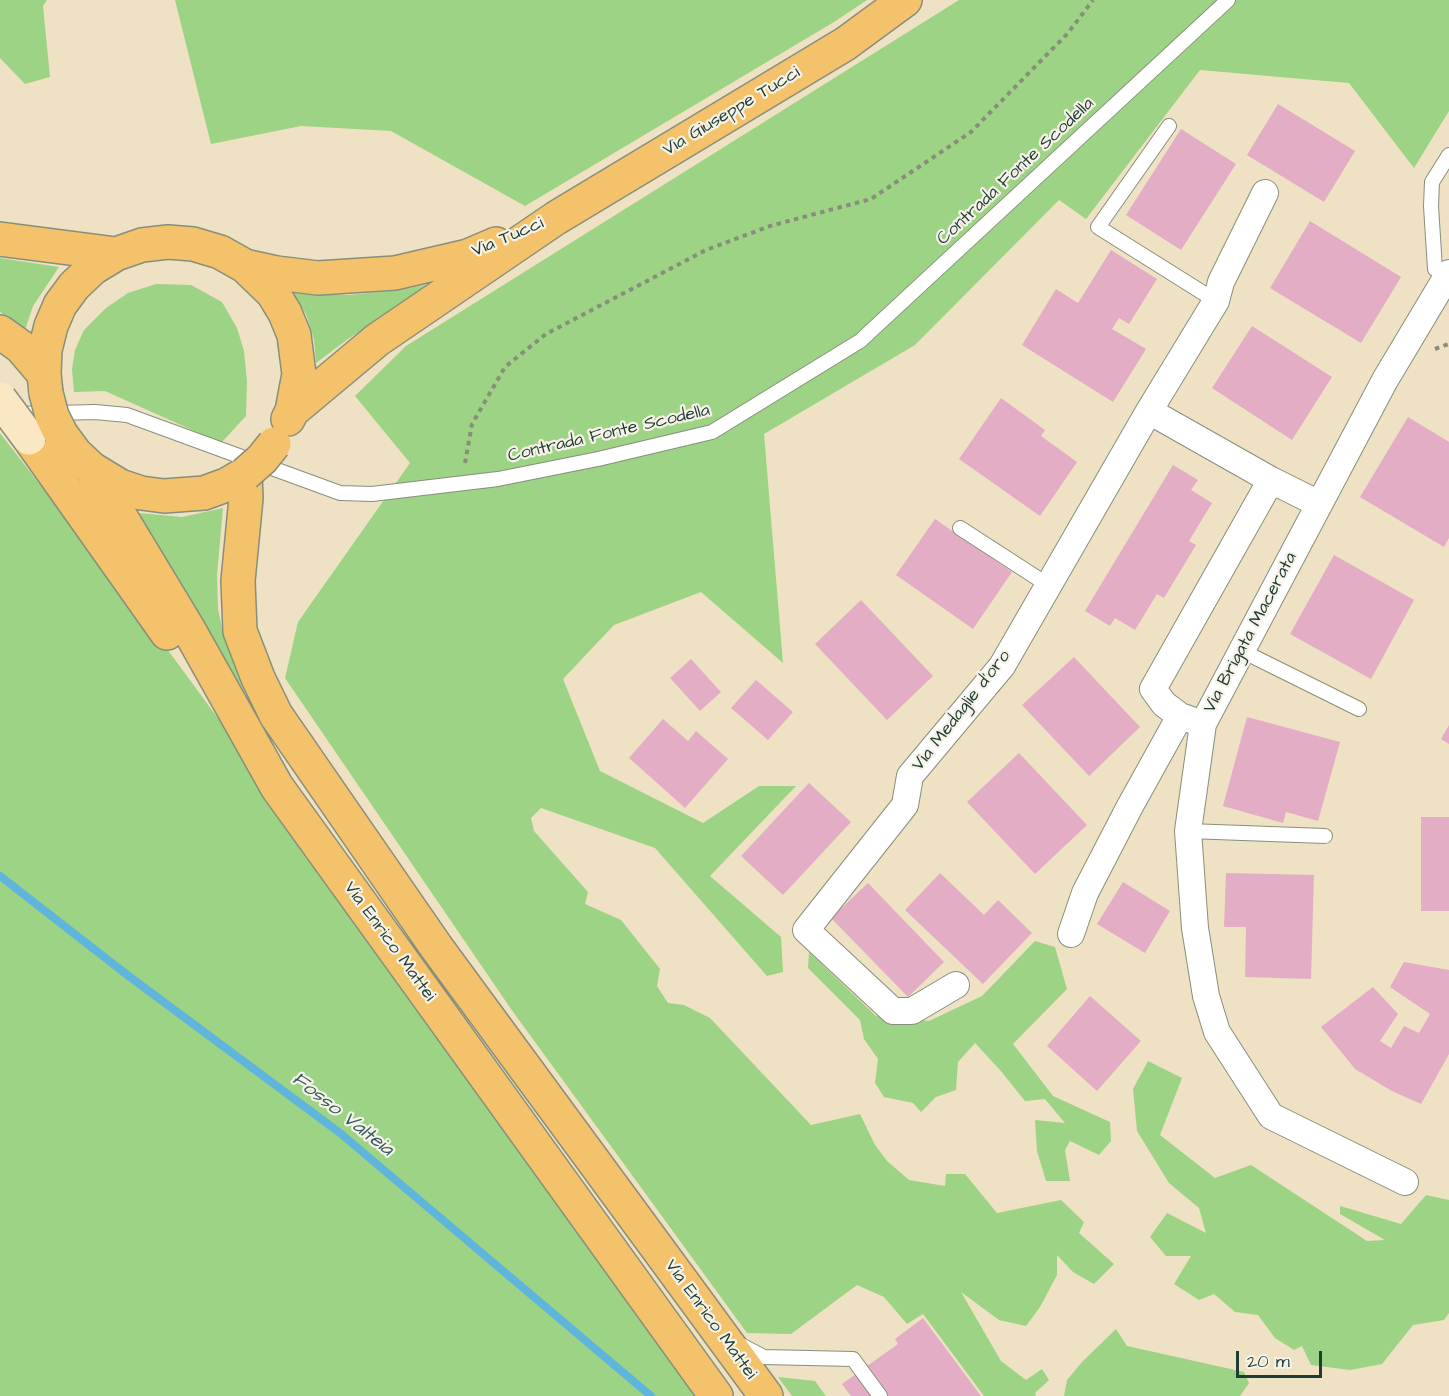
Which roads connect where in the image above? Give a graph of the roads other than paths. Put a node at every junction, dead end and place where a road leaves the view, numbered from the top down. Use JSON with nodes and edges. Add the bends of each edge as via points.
{"nodes":[{"id":1,"x":905,"y":0,"type":"edge"},
{"id":2,"x":1228,"y":0,"type":"edge"},
{"id":3,"x":1168,"y":126,"type":"dead end"},
{"id":4,"x":1449,"y":155,"type":"edge"},
{"id":5,"x":1265,"y":194,"type":"dead end"},
{"id":6,"x":556,"y":218,"type":"junction"},
{"id":7,"x":0,"y":239,"type":"edge"},
{"id":8,"x":116,"y":254,"type":"junction"},
{"id":9,"x":245,"y":266,"type":"junction"},
{"id":10,"x":1448,"y":274,"type":"edge"},
{"id":11,"x":1215,"y":301,"type":"junction"},
{"id":12,"x":0,"y":332,"type":"edge"},
{"id":13,"x":45,"y":384,"type":"junction"},
{"id":14,"x":0,"y":399,"type":"edge"},
{"id":15,"x":292,"y":411,"type":"junction"},
{"id":16,"x":1149,"y":411,"type":"junction"},
{"id":17,"x":0,"y":415,"type":"edge"},
{"id":18,"x":92,"y":469,"type":"junction"},
{"id":19,"x":245,"y":474,"type":"junction"},
{"id":20,"x":1270,"y":480,"type":"junction"},
{"id":21,"x":1319,"y":504,"type":"junction"},
{"id":22,"x":960,"y":528,"type":"dead end"},
{"id":23,"x":1048,"y":585,"type":"junction"},
{"id":24,"x":1242,"y":651,"type":"junction"},
{"id":25,"x":1359,"y":709,"type":"dead end"},
{"id":26,"x":1192,"y":720,"type":"junction"},
{"id":27,"x":277,"y":787,"type":"junction"},
{"id":28,"x":1188,"y":831,"type":"junction"},
{"id":29,"x":1325,"y":836,"type":"dead end"},
{"id":30,"x":1071,"y":934,"type":"dead end"},
{"id":31,"x":956,"y":985,"type":"dead end"},
{"id":32,"x":1406,"y":1182,"type":"dead end"},
{"id":33,"x":721,"y":1334,"type":"junction"},
{"id":34,"x":716,"y":1396,"type":"edge"},
{"id":35,"x":766,"y":1396,"type":"edge"},
{"id":36,"x":880,"y":1396,"type":"edge"}],
"edges":[{"from":1,"to":6,"type":"main road","name":"Via Giuseppe Tucci","via":[[845,44]]},
{"from":2,"to":17,"type":"lane","name":"Contrada Fonte Scodella","via":[[860,341],[712,432],[498,479],[372,494],[340,493],[127,415]]},
{"from":3,"to":11,"type":"lane","via":[[1098,227]]},
{"from":4,"to":10,"type":"lane","via":[[1432,182],[1431,206],[1435,269]]},
{"from":5,"to":11,"type":"street","name":"Via Medaglie d'oro"},
{"from":6,"to":9,"type":"main road","name":"Via Tucci","via":[[468,256],[395,273],[318,278]]},
{"from":6,"to":15,"type":"main road","name":"Via Tucci","via":[[377,340]]},
{"from":7,"to":8,"type":"main road"},
{"from":8,"to":9,"type":"main road","via":[[142,245],[194,244]]},
{"from":8,"to":13,"type":"main road","via":[[93,268],[60,305],[45,350]]},
{"from":9,"to":15,"type":"main road","via":[[273,293],[294,335],[298,375]]},
{"from":10,"to":21,"type":"street","name":"Via Brigata Macerata","via":[[1385,380]]},
{"from":11,"to":16,"type":"street","name":"Via Medaglie d'oro"},
{"from":12,"to":13,"type":"main road","via":[[21,347]]},
{"from":13,"to":18,"type":"main road","bridge":true,"via":[[52,416],[61,434]]},
{"from":14,"to":27,"type":"main road","bridge":true},
{"from":15,"to":19,"type":"main road","bridge":true,"via":[[274,444]]},
{"from":16,"to":20,"type":"street"},
{"from":16,"to":23,"type":"street","name":"Via Medaglie d'oro"},
{"from":18,"to":19,"type":"main road","via":[[120,486],[164,496],[204,493]]},
{"from":18,"to":27,"type":"main road","name":"Via Enrico Mattei"},
{"from":19,"to":33,"type":"main road","name":"Via Enrico Mattei","via":[[238,581],[240,631],[276,715],[437,948]]},
{"from":20,"to":21,"type":"street"},
{"from":20,"to":26,"type":"street","via":[[1153,689],[1164,704]]},
{"from":21,"to":24,"type":"street","name":"Via Brigata Macerata"},
{"from":22,"to":23,"type":"lane"},
{"from":23,"to":31,"type":"street","name":"Via Medaglie d'oro","via":[[1002,666],[910,776],[905,806],[806,930],[893,1011],[912,1011]]},
{"from":24,"to":25,"type":"lane"},
{"from":24,"to":26,"type":"street","name":"Via Brigata Macerata"},
{"from":26,"to":28,"type":"street","name":"Via Brigata Macerata"},
{"from":26,"to":30,"type":"street","via":[[1129,808],[1085,893]]},
{"from":27,"to":34,"type":"main road","name":"Via Enrico Mattei"},
{"from":28,"to":29,"type":"lane"},
{"from":28,"to":32,"type":"street","name":"Via Brigata Macerata","via":[[1195,928],[1206,996],[1217,1032],[1271,1116]]},
{"from":33,"to":35,"type":"main road","name":"Via Enrico Mattei"},
{"from":33,"to":36,"type":"lane","via":[[764,1357],[853,1359]]}]}
